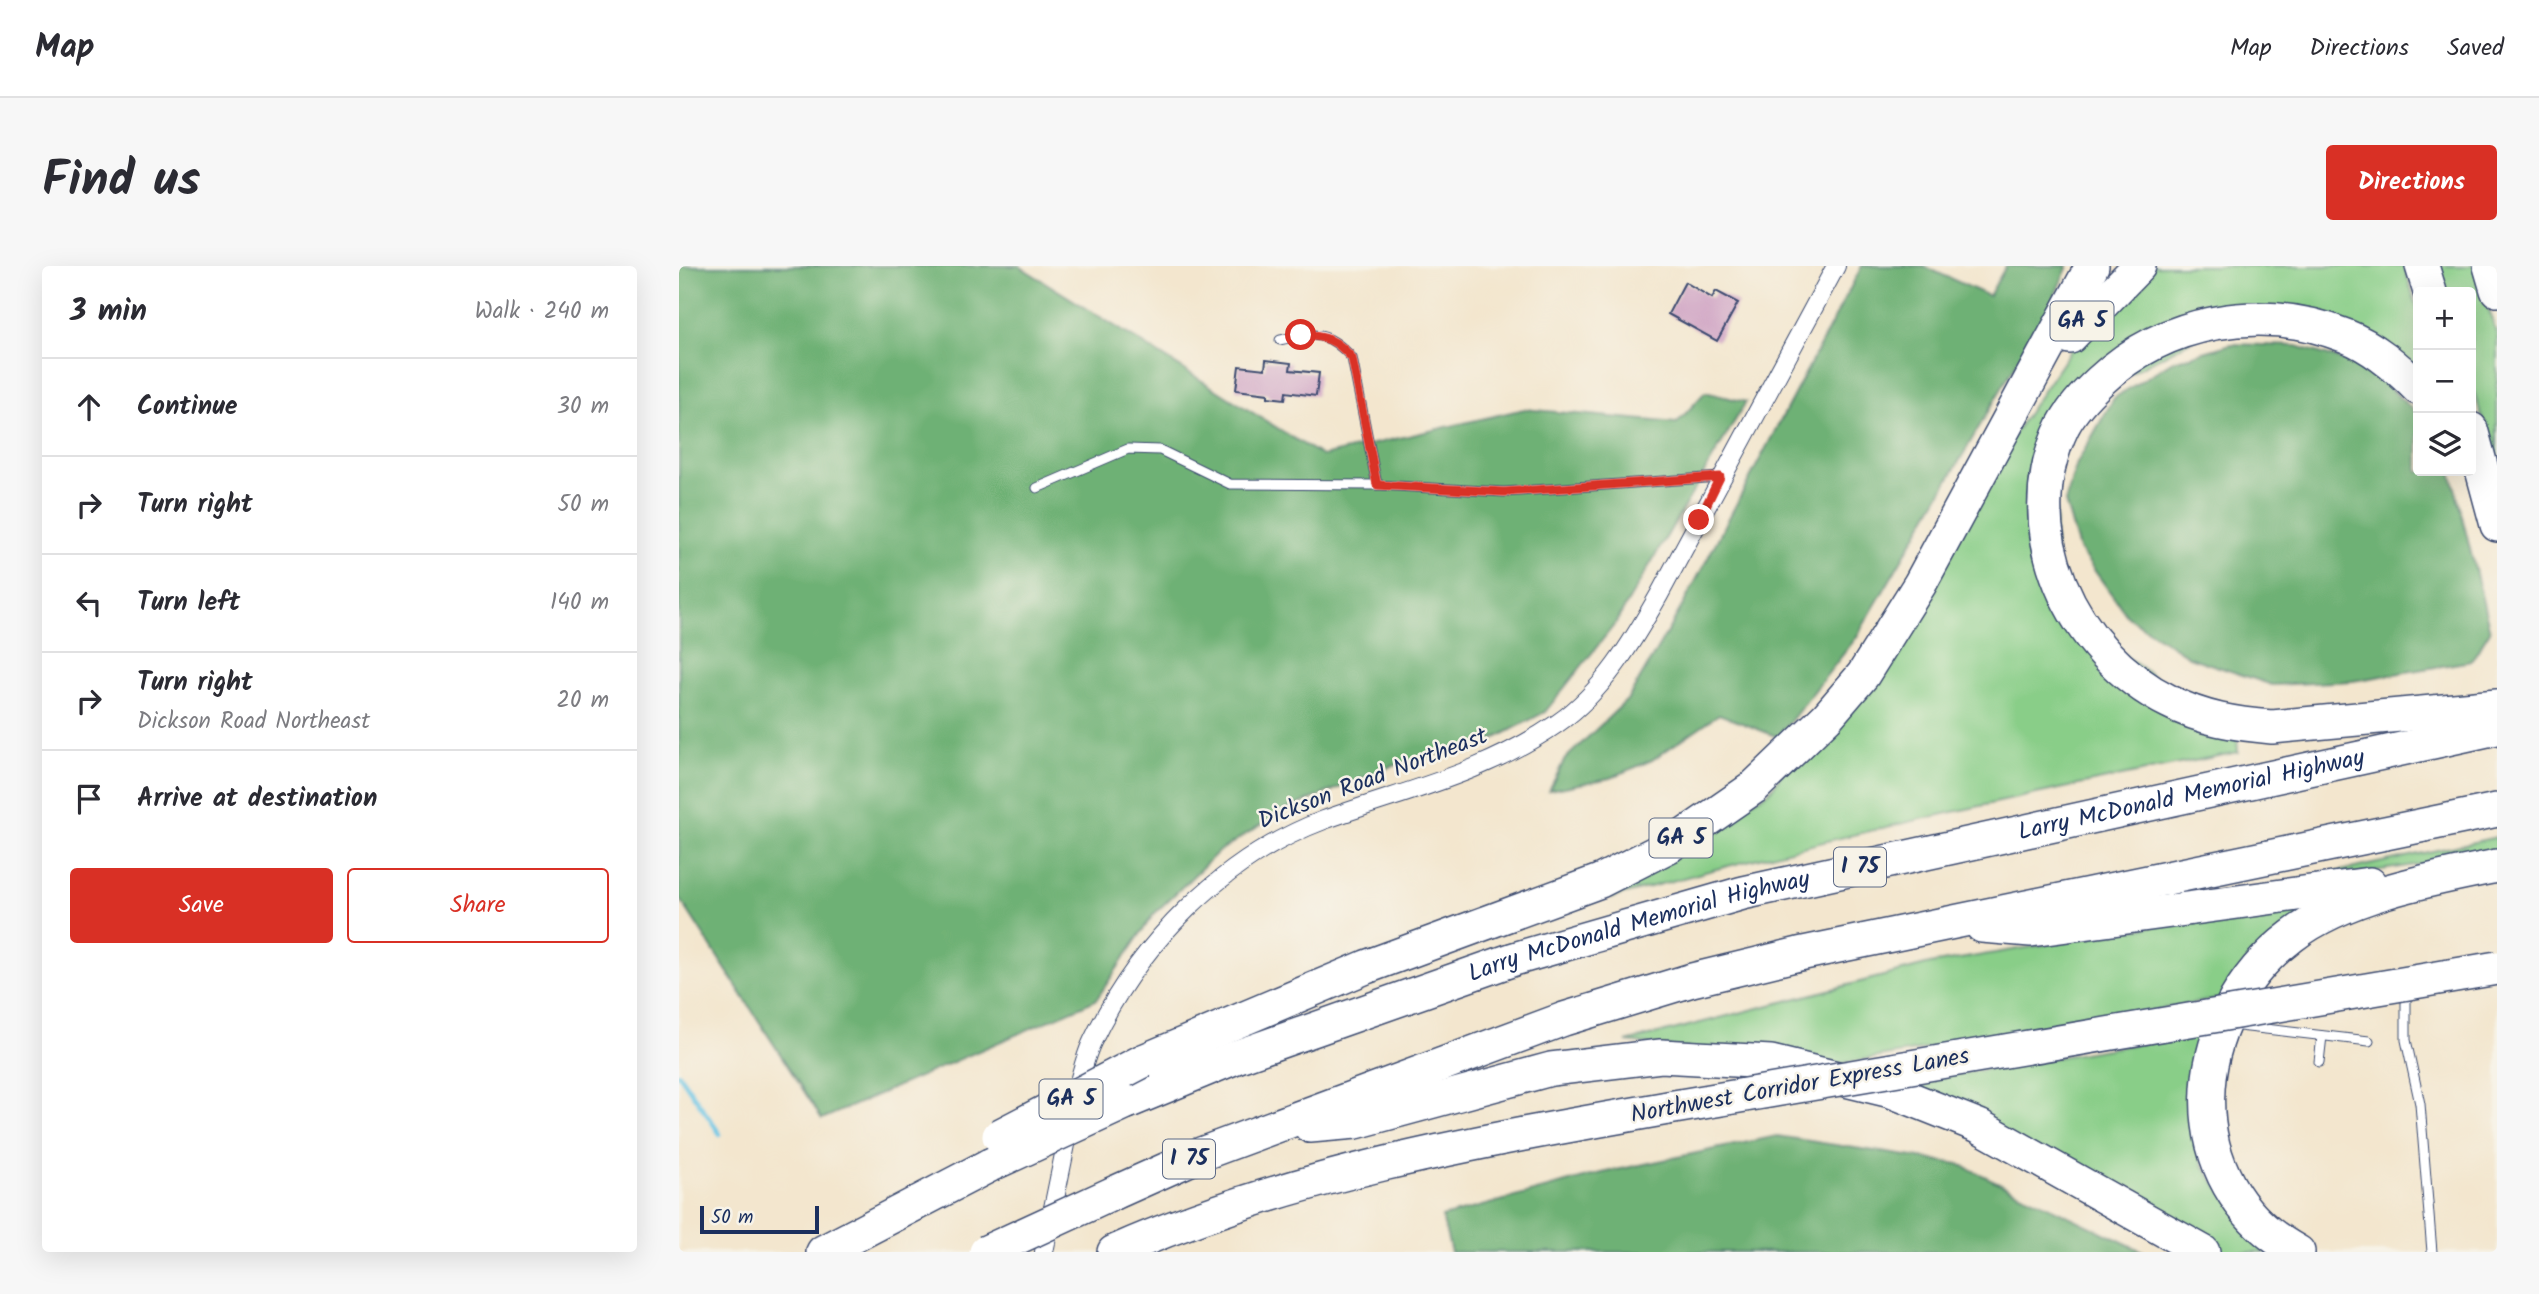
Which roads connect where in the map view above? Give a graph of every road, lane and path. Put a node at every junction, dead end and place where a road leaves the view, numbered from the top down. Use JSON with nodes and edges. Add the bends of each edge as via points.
{"nodes":[{"id":1,"x":1836,"y":266,"type":"edge"},
{"id":2,"x":2092,"y":266,"type":"edge"},
{"id":3,"x":2139,"y":266,"type":"edge"},
{"id":4,"x":2422,"y":266,"type":"edge"},
{"id":5,"x":2490,"y":266,"type":"edge"},
{"id":6,"x":2428,"y":287,"type":"edge"},
{"id":7,"x":2497,"y":290,"type":"edge"},
{"id":8,"x":1280,"y":340,"type":"dead end"},
{"id":9,"x":2032,"y":383,"type":"junction"},
{"id":10,"x":2413,"y":383,"type":"edge"},
{"id":11,"x":2476,"y":460,"type":"edge"},
{"id":12,"x":1720,"y":477,"type":"junction"},
{"id":13,"x":2479,"y":478,"type":"edge"},
{"id":14,"x":1377,"y":485,"type":"junction"},
{"id":15,"x":1037,"y":488,"type":"dead end"},
{"id":16,"x":2497,"y":525,"type":"edge"},
{"id":17,"x":2497,"y":706,"type":"edge"},
{"id":18,"x":2497,"y":727,"type":"edge"},
{"id":19,"x":2497,"y":810,"type":"edge"},
{"id":20,"x":2484,"y":868,"type":"edge"},
{"id":21,"x":1945,"y":923,"type":"junction"},
{"id":22,"x":2497,"y":968,"type":"edge"},
{"id":23,"x":2406,"y":1002,"type":"dead end"},
{"id":24,"x":2223,"y":1024,"type":"junction"},
{"id":25,"x":2322,"y":1035,"type":"junction"},
{"id":26,"x":2369,"y":1041,"type":"dead end"},
{"id":27,"x":2319,"y":1062,"type":"dead end"},
{"id":28,"x":1265,"y":1130,"type":"junction"},
{"id":29,"x":994,"y":1151,"type":"junction"},
{"id":30,"x":823,"y":1252,"type":"edge"},
{"id":31,"x":986,"y":1252,"type":"edge"},
{"id":32,"x":1044,"y":1252,"type":"edge"},
{"id":33,"x":1114,"y":1252,"type":"edge"},
{"id":34,"x":2203,"y":1252,"type":"edge"},
{"id":35,"x":2298,"y":1252,"type":"edge"},
{"id":36,"x":2432,"y":1252,"type":"edge"}],
"edges":[{"from":1,"to":12,"type":"street","name":"Dickson Road Northeast"},
{"from":2,"to":9,"type":"highway"},
{"from":3,"to":9,"type":"highway","number":"GA 5","via":[[2086,317]]},
{"from":4,"to":6,"type":"highway"},
{"from":5,"to":7,"type":"highway"},
{"from":8,"to":14,"type":"lane","via":[[1327,336],[1352,358]]},
{"from":9,"to":29,"type":"highway","number":"GA 5","bridge":true,"via":[[1920,584],[1863,675],[1827,717],[1753,788],[1669,846],[1600,881],[1366,967],[1143,1061]]},
{"from":10,"to":17,"type":"highway","via":[[2365,345],[2291,321],[2227,320],[2165,337],[2110,371],[2083,396],[2064,424],[2045,486],[2050,553],[2072,608],[2098,646],[2149,691],[2192,712],[2272,727]]},
{"from":11,"to":13,"type":"highway"},
{"from":12,"to":14,"type":"lane","via":[[1504,492]]},
{"from":12,"to":32,"type":"street","name":"Dickson Road Northeast","via":[[1635,637],[1604,680],[1560,722],[1487,765],[1323,821],[1258,851],[1183,911],[1131,976],[1091,1043],[1075,1098]]},
{"from":13,"to":16,"type":"highway"},
{"from":14,"to":15,"type":"lane","via":[[1230,484],[1160,450],[1128,449]]},
{"from":18,"to":29,"type":"highway","name":"Larry McDonald Memorial Highway","number":"I 75","bridge":true,"via":[[1743,893],[1514,959],[1236,1057]]},
{"from":19,"to":21,"type":"highway","number":"I 75"},
{"from":20,"to":21,"type":"highway","via":[[2031,930]]},
{"from":20,"to":24,"type":"highway","via":[[2369,899],[2315,920],[2267,958]]},
{"from":21,"to":28,"type":"highway","number":"I 75","via":[[1692,980],[1564,1019]]},
{"from":22,"to":33,"type":"highway","name":"Northwest Corridor Express Lanes","bridge":true,"via":[[1465,1144],[1232,1206]]},
{"from":23,"to":36,"type":"lane","via":[[2406,1040],[2420,1104]]},
{"from":24,"to":25,"type":"lane"},
{"from":24,"to":35,"type":"highway","via":[[2207,1075],[2210,1138],[2240,1201],[2273,1236]]},
{"from":25,"to":26,"type":"lane"},
{"from":25,"to":27,"type":"lane"},
{"from":28,"to":31,"type":"highway","number":"I 75","bridge":true,"via":[[1201,1154]]},
{"from":28,"to":34,"type":"highway","via":[[1356,1122],[1551,1069],[1661,1056],[1771,1062],[1891,1091],[1979,1126]]},
{"from":29,"to":30,"type":"highway","name":"Larry McDonald Memorial Highway","number":"I 75","via":[[923,1199]]}]}
